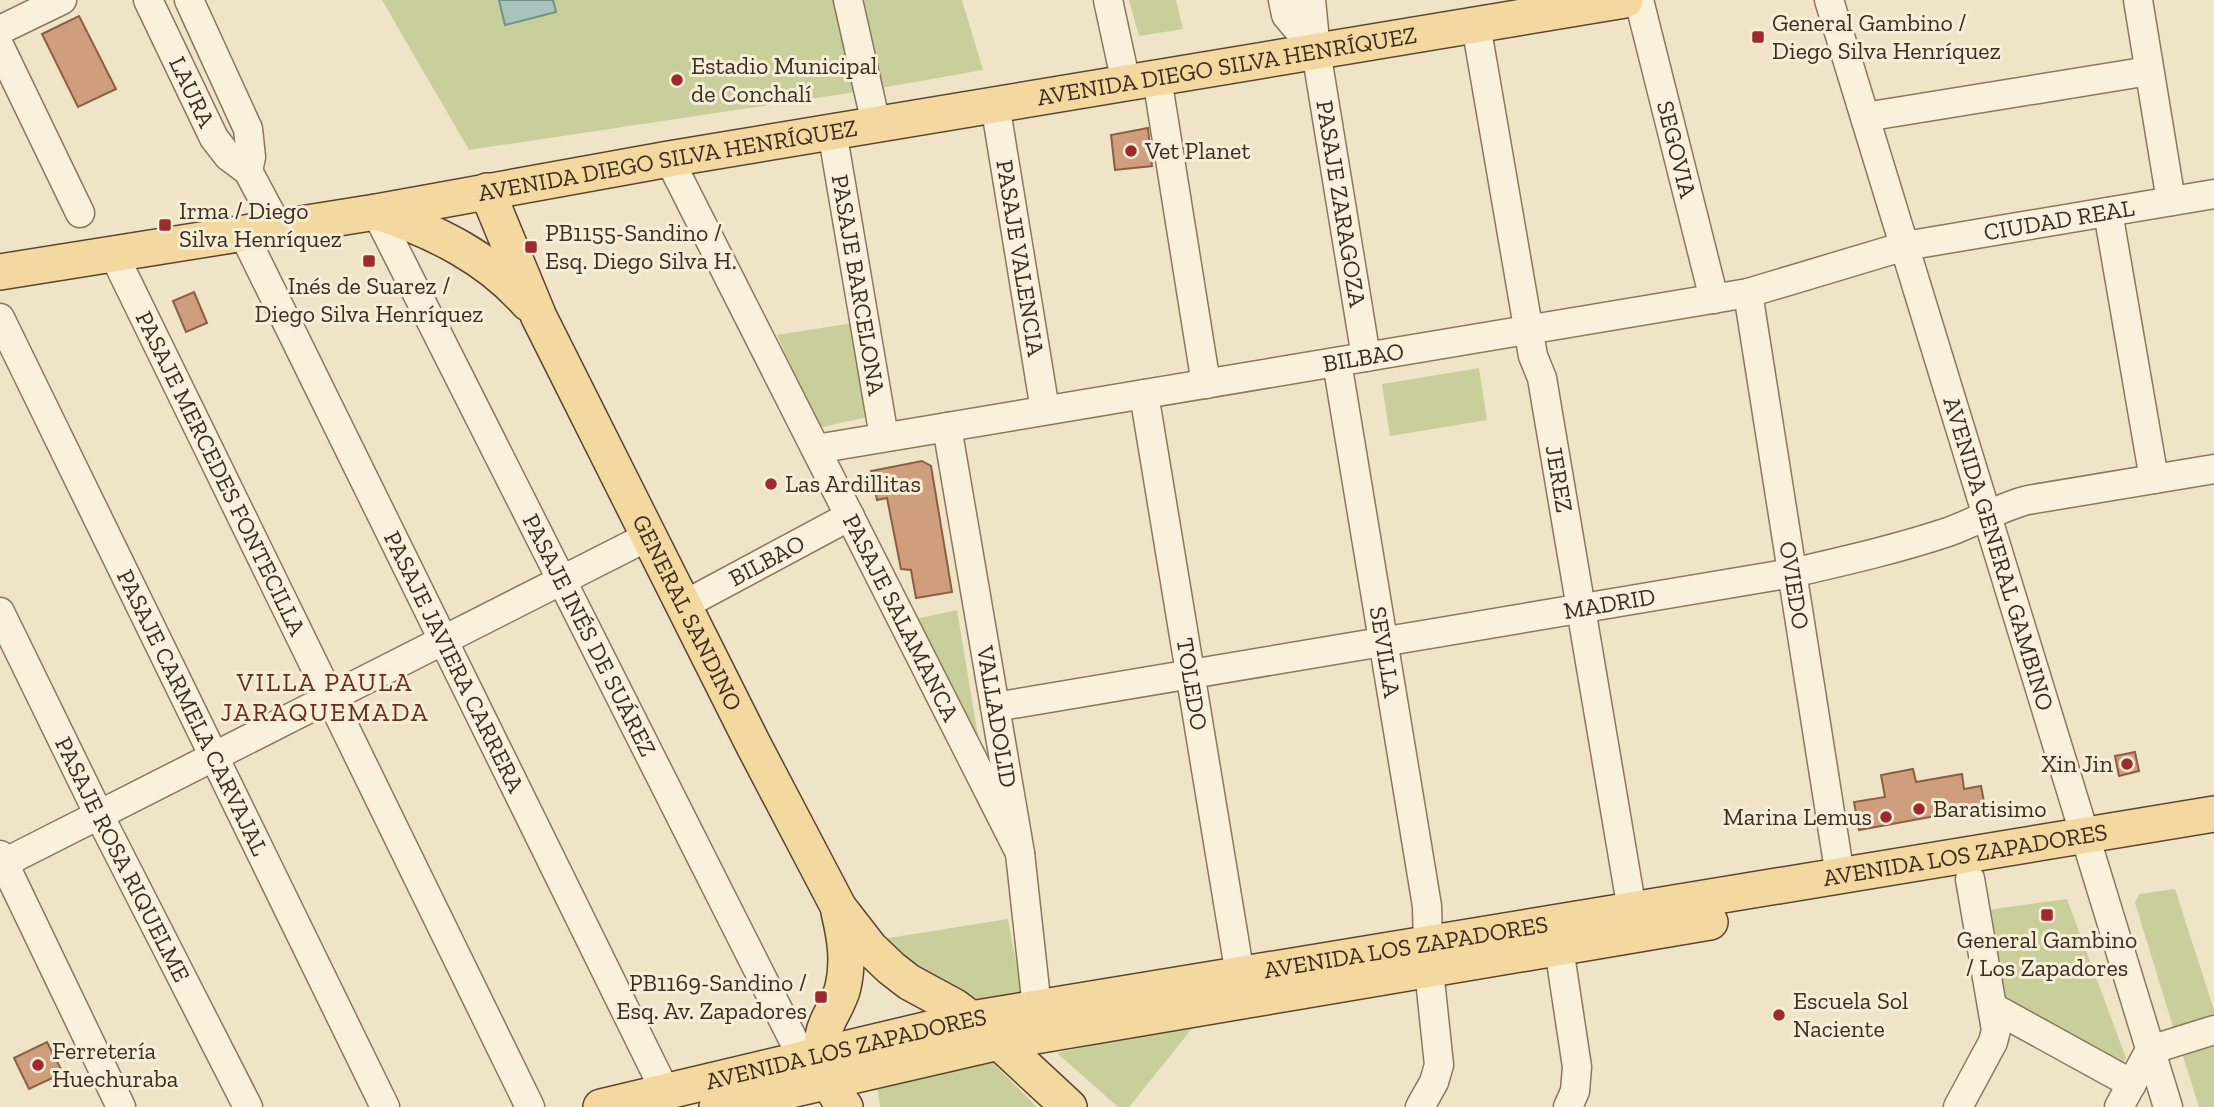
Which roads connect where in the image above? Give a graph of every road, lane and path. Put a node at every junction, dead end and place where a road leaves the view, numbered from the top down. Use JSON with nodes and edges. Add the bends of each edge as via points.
{"nodes":[{"id":1,"x":62,"y":0,"type":"edge"},
{"id":2,"x":148,"y":0,"type":"edge"},
{"id":3,"x":190,"y":0,"type":"edge"},
{"id":4,"x":848,"y":0,"type":"edge"},
{"id":5,"x":1108,"y":0,"type":"edge"},
{"id":6,"x":1283,"y":0,"type":"edge"},
{"id":7,"x":1311,"y":0,"type":"edge"},
{"id":8,"x":1625,"y":0,"type":"edge"},
{"id":9,"x":1639,"y":0,"type":"edge"},
{"id":10,"x":1829,"y":0,"type":"edge"},
{"id":11,"x":2138,"y":0,"type":"edge"},
{"id":12,"x":1484,"y":16,"type":"edge"},
{"id":13,"x":0,"y":30,"type":"edge"},
{"id":14,"x":0,"y":47,"type":"edge"},
{"id":15,"x":1316,"y":51,"type":"junction"},
{"id":16,"x":2150,"y":71,"type":"junction"},
{"id":17,"x":1142,"y":80,"type":"junction"},
{"id":18,"x":995,"y":104,"type":"junction"},
{"id":19,"x":1865,"y":117,"type":"junction"},
{"id":20,"x":876,"y":124,"type":"junction"},
{"id":21,"x":832,"y":131,"type":"junction"},
{"id":22,"x":669,"y":159,"type":"junction"},
{"id":23,"x":248,"y":171,"type":"junction"},
{"id":24,"x":487,"y":191,"type":"junction"},
{"id":25,"x":2214,"y":194,"type":"edge"},
{"id":26,"x":2172,"y":201,"type":"junction"},
{"id":27,"x":376,"y":212,"type":"junction"},
{"id":28,"x":2108,"y":212,"type":"junction"},
{"id":29,"x":80,"y":213,"type":"dead end"},
{"id":30,"x":278,"y":227,"type":"junction"},
{"id":31,"x":243,"y":233,"type":"junction"},
{"id":32,"x":1905,"y":246,"type":"junction"},
{"id":33,"x":114,"y":255,"type":"junction"},
{"id":34,"x":0,"y":272,"type":"edge"},
{"id":35,"x":1748,"y":293,"type":"junction"},
{"id":36,"x":1714,"y":299,"type":"junction"},
{"id":37,"x":539,"y":317,"type":"junction"},
{"id":38,"x":0,"y":318,"type":"edge"},
{"id":39,"x":1528,"y":330,"type":"junction"},
{"id":40,"x":1366,"y":357,"type":"junction"},
{"id":41,"x":1338,"y":362,"type":"junction"},
{"id":42,"x":1206,"y":384,"type":"junction"},
{"id":43,"x":1144,"y":394,"type":"junction"},
{"id":44,"x":1045,"y":410,"type":"junction"},
{"id":45,"x":947,"y":427,"type":"junction"},
{"id":46,"x":884,"y":437,"type":"junction"},
{"id":47,"x":816,"y":449,"type":"junction"},
{"id":48,"x":2214,"y":469,"type":"edge"},
{"id":49,"x":2154,"y":479,"type":"junction"},
{"id":50,"x":1987,"y":514,"type":"junction"},
{"id":51,"x":850,"y":516,"type":"junction"},
{"id":52,"x":649,"y":536,"type":"junction"},
{"id":53,"x":1792,"y":573,"type":"junction"},
{"id":54,"x":562,"y":580,"type":"junction"},
{"id":55,"x":684,"y":606,"type":"junction"},
{"id":56,"x":1581,"y":608,"type":"junction"},
{"id":57,"x":0,"y":612,"type":"edge"},
{"id":58,"x":444,"y":640,"type":"junction"},
{"id":59,"x":1382,"y":642,"type":"junction"},
{"id":60,"x":1190,"y":674,"type":"junction"},
{"id":61,"x":330,"y":698,"type":"junction"},
{"id":62,"x":995,"y":707,"type":"junction"},
{"id":63,"x":214,"y":757,"type":"junction"},
{"id":64,"x":2214,"y":814,"type":"edge"},
{"id":65,"x":99,"y":815,"type":"junction"},
{"id":66,"x":2214,"y":838,"type":"edge"},
{"id":67,"x":2089,"y":847,"type":"junction"},
{"id":68,"x":1020,"y":853,"type":"junction"},
{"id":69,"x":2,"y":859,"type":"edge"},
{"id":70,"x":1840,"y":876,"type":"junction"},
{"id":71,"x":1970,"y":878,"type":"junction"},
{"id":72,"x":839,"y":908,"type":"junction"},
{"id":73,"x":1634,"y":923,"type":"junction"},
{"id":74,"x":1559,"y":948,"type":"junction"},
{"id":75,"x":1428,"y":957,"type":"junction"},
{"id":76,"x":1240,"y":975,"type":"junction"},
{"id":77,"x":1037,"y":1008,"type":"junction"},
{"id":78,"x":1994,"y":1008,"type":"junction"},
{"id":79,"x":971,"y":1019,"type":"junction"},
{"id":80,"x":2214,"y":1030,"type":"edge"},
{"id":81,"x":999,"y":1042,"type":"junction"},
{"id":82,"x":2151,"y":1049,"type":"junction"},
{"id":83,"x":825,"y":1075,"type":"edge"},
{"id":84,"x":665,"y":1091,"type":"junction"},
{"id":85,"x":2125,"y":1095,"type":"edge"},
{"id":86,"x":121,"y":1107,"type":"edge"},
{"id":87,"x":248,"y":1107,"type":"edge"},
{"id":88,"x":385,"y":1107,"type":"edge"},
{"id":89,"x":530,"y":1107,"type":"edge"},
{"id":90,"x":601,"y":1107,"type":"edge"},
{"id":91,"x":717,"y":1107,"type":"edge"},
{"id":92,"x":1069,"y":1107,"type":"edge"},
{"id":93,"x":1420,"y":1107,"type":"edge"},
{"id":94,"x":1568,"y":1107,"type":"edge"},
{"id":95,"x":1958,"y":1107,"type":"edge"},
{"id":96,"x":2168,"y":1107,"type":"edge"}],
"edges":[{"from":1,"to":13,"type":"street"},
{"from":2,"to":23,"type":"street","name":"LAURA","via":[[214,138]]},
{"from":3,"to":23,"type":"street","name":"LAURA","via":[[248,129]]},
{"from":4,"to":20,"type":"street"},
{"from":5,"to":17,"type":"street"},
{"from":6,"to":15,"type":"street","via":[[1286,15]]},
{"from":7,"to":15,"type":"street","name":"PASAJE ZARAGOZA"},
{"from":8,"to":12,"type":"main road","name":"AVENIDA DIEGO SILVA HENRÍQUEZ"},
{"from":9,"to":36,"type":"street","name":"SEGOVIA"},
{"from":10,"to":19,"type":"street","name":"AVENIDA GENERAL GAMBINO"},
{"from":11,"to":16,"type":"street"},
{"from":12,"to":15,"type":"main road","name":"AVENIDA DIEGO SILVA HENRÍQUEZ"},
{"from":12,"to":39,"type":"street","name":"JEREZ"},
{"from":14,"to":29,"type":"street"},
{"from":15,"to":17,"type":"main road","name":"AVENIDA DIEGO SILVA HENRÍQUEZ"},
{"from":15,"to":40,"type":"street","name":"PASAJE ZARAGOZA"},
{"from":16,"to":19,"type":"street"},
{"from":16,"to":26,"type":"street"},
{"from":17,"to":18,"type":"main road","name":"AVENIDA DIEGO SILVA HENRÍQUEZ"},
{"from":17,"to":42,"type":"street"},
{"from":18,"to":20,"type":"main road","name":"AVENIDA DIEGO SILVA HENRÍQUEZ"},
{"from":18,"to":44,"type":"street","name":"PASAJE VALENCIA"},
{"from":19,"to":32,"type":"street","name":"AVENIDA GENERAL GAMBINO"},
{"from":20,"to":21,"type":"main road","name":"AVENIDA DIEGO SILVA HENRÍQUEZ"},
{"from":21,"to":22,"type":"main road","name":"AVENIDA DIEGO SILVA HENRÍQUEZ"},
{"from":21,"to":46,"type":"street","name":"PASAJE BARCELONA"},
{"from":22,"to":24,"type":"main road","name":"AVENIDA DIEGO SILVA HENRÍQUEZ"},
{"from":22,"to":47,"type":"street","name":"PASAJE SALAMANCA"},
{"from":23,"to":30,"type":"street","name":"LAURA"},
{"from":24,"to":27,"type":"main road","name":"AVENIDA DIEGO SILVA HENRÍQUEZ"},
{"from":24,"to":37,"type":"main road","name":"GENERAL SANDINO"},
{"from":25,"to":26,"type":"street","name":"CIUDAD REAL"},
{"from":26,"to":28,"type":"street","name":"CIUDAD REAL"},
{"from":27,"to":30,"type":"main road","name":"AVENIDA DIEGO SILVA HENRÍQUEZ"},
{"from":27,"to":37,"type":"main road","name":"GENERAL SANDINO","via":[[423,228],[467,251],[506,281]]},
{"from":27,"to":54,"type":"street","name":"PASAJE INÉS DE SUÁREZ"},
{"from":28,"to":32,"type":"street","name":"CIUDAD REAL"},
{"from":28,"to":49,"type":"street"},
{"from":30,"to":31,"type":"main road","name":"AVENIDA DIEGO SILVA HENRÍQUEZ"},
{"from":31,"to":33,"type":"main road","name":"AVENIDA DIEGO SILVA HENRÍQUEZ"},
{"from":31,"to":58,"type":"street","name":"PASAJE JAVIERA CARRERA"},
{"from":32,"to":35,"type":"street","name":"BILBAO"},
{"from":32,"to":50,"type":"street","name":"AVENIDA GENERAL GAMBINO"},
{"from":33,"to":34,"type":"main road","name":"AVENIDA DIEGO SILVA HENRÍQUEZ"},
{"from":33,"to":61,"type":"street","name":"PASAJE MERCEDES FONTECILLA"},
{"from":35,"to":36,"type":"street","name":"BILBAO"},
{"from":35,"to":53,"type":"street","name":"OVIEDO"},
{"from":36,"to":39,"type":"street","name":"BILBAO"},
{"from":37,"to":52,"type":"main road","name":"GENERAL SANDINO"},
{"from":38,"to":63,"type":"street","name":"PASAJE CARMELA CARVAJAL"},
{"from":39,"to":40,"type":"street","name":"BILBAO"},
{"from":39,"to":56,"type":"street","name":"JEREZ","via":[[1542,378]]},
{"from":40,"to":41,"type":"street","name":"BILBAO"},
{"from":41,"to":42,"type":"street","name":"BILBAO"},
{"from":41,"to":59,"type":"street","name":"SEVILLA"},
{"from":42,"to":43,"type":"street","name":"BILBAO"},
{"from":43,"to":44,"type":"street","name":"BILBAO"},
{"from":43,"to":60,"type":"street","name":"TOLEDO"},
{"from":44,"to":45,"type":"street","name":"BILBAO"},
{"from":45,"to":46,"type":"street","name":"BILBAO"},
{"from":45,"to":62,"type":"street","name":"VALLADOLID"},
{"from":46,"to":47,"type":"street","name":"BILBAO"},
{"from":47,"to":51,"type":"street","name":"PASAJE SALAMANCA"},
{"from":48,"to":49,"type":"street","name":"MADRID"},
{"from":49,"to":50,"type":"street","name":"MADRID","via":[[2028,500]]},
{"from":50,"to":53,"type":"street","name":"MADRID","via":[[1901,546]]},
{"from":50,"to":67,"type":"street","name":"AVENIDA GENERAL GAMBINO"},
{"from":51,"to":55,"type":"street","name":"BILBAO"},
{"from":51,"to":68,"type":"street","name":"PASAJE SALAMANCA"},
{"from":52,"to":54,"type":"street"},
{"from":52,"to":55,"type":"main road","name":"GENERAL SANDINO"},
{"from":53,"to":56,"type":"street","name":"MADRID"},
{"from":53,"to":70,"type":"street","name":"OVIEDO"},
{"from":54,"to":58,"type":"street"},
{"from":54,"to":83,"type":"street","name":"PASAJE INÉS DE SUÁREZ"},
{"from":55,"to":72,"type":"main road","name":"GENERAL SANDINO"},
{"from":56,"to":59,"type":"street","name":"MADRID"},
{"from":56,"to":73,"type":"street","name":"JEREZ"},
{"from":57,"to":65,"type":"street","name":"PASAJE ROSA RIQUELME"},
{"from":58,"to":61,"type":"street"},
{"from":58,"to":84,"type":"street","name":"PASAJE JAVIERA CARRERA"},
{"from":59,"to":60,"type":"street","name":"MADRID"},
{"from":59,"to":75,"type":"street","name":"SEVILLA","via":[[1427,906]]},
{"from":60,"to":62,"type":"street","name":"MADRID"},
{"from":60,"to":76,"type":"street","name":"TOLEDO"},
{"from":61,"to":63,"type":"street"},
{"from":61,"to":89,"type":"street","name":"PASAJE MERCEDES FONTECILLA"},
{"from":62,"to":68,"type":"street","name":"VALLADOLID"},
{"from":63,"to":65,"type":"street"},
{"from":63,"to":88,"type":"street","name":"PASAJE CARMELA CARVAJAL"},
{"from":64,"to":67,"type":"main road","name":"AVENIDA LOS ZAPADORES"},
{"from":65,"to":69,"type":"street"},
{"from":65,"to":87,"type":"street","name":"PASAJE ROSA RIQUELME"},
{"from":66,"to":67,"type":"main road","name":"AVENIDA LOS ZAPADORES"},
{"from":67,"to":70,"type":"main road","name":"AVENIDA LOS ZAPADORES"},
{"from":67,"to":71,"type":"main road","name":"AVENIDA LOS ZAPADORES"},
{"from":67,"to":82,"type":"street","name":"AVENIDA GENERAL GAMBINO"},
{"from":68,"to":77,"type":"street","name":"VALLADOLID"},
{"from":69,"to":86,"type":"street"},
{"from":70,"to":73,"type":"main road","name":"AVENIDA LOS ZAPADORES"},
{"from":71,"to":73,"type":"main road","name":"AVENIDA LOS ZAPADORES"},
{"from":71,"to":78,"type":"street"},
{"from":72,"to":79,"type":"main road","name":"GENERAL SANDINO","via":[[891,968]]},
{"from":72,"to":83,"type":"main road","name":"GENERAL SANDINO","via":[[846,974],[822,1038]]},
{"from":73,"to":74,"type":"main road","name":"AVENIDA LOS ZAPADORES"},
{"from":73,"to":75,"type":"main road","name":"AVENIDA LOS ZAPADORES"},
{"from":74,"to":75,"type":"main road","name":"AVENIDA LOS ZAPADORES"},
{"from":74,"to":94,"type":"street","via":[[1577,1067]]},
{"from":75,"to":76,"type":"main road","name":"AVENIDA LOS ZAPADORES"},
{"from":75,"to":81,"type":"main road","name":"AVENIDA LOS ZAPADORES"},
{"from":75,"to":93,"type":"street","name":"SEVILLA","via":[[1439,1065]]},
{"from":76,"to":77,"type":"main road","name":"AVENIDA LOS ZAPADORES"},
{"from":77,"to":79,"type":"main road","name":"AVENIDA LOS ZAPADORES"},
{"from":78,"to":85,"type":"street"},
{"from":78,"to":95,"type":"street","via":[[1995,1036]]},
{"from":79,"to":81,"type":"main road","name":"GENERAL SANDINO"},
{"from":79,"to":83,"type":"main road","name":"AVENIDA LOS ZAPADORES"},
{"from":80,"to":82,"type":"street"},
{"from":81,"to":83,"type":"main road","name":"AVENIDA LOS ZAPADORES"},
{"from":81,"to":92,"type":"main road","name":"GENERAL SANDINO"},
{"from":82,"to":85,"type":"street"},
{"from":82,"to":96,"type":"street","name":"AVENIDA GENERAL GAMBINO"},
{"from":83,"to":84,"type":"main road","name":"AVENIDA LOS ZAPADORES"},
{"from":83,"to":91,"type":"main road","name":"AVENIDA LOS ZAPADORES"},
{"from":84,"to":90,"type":"main road","name":"AVENIDA LOS ZAPADORES"}]}
